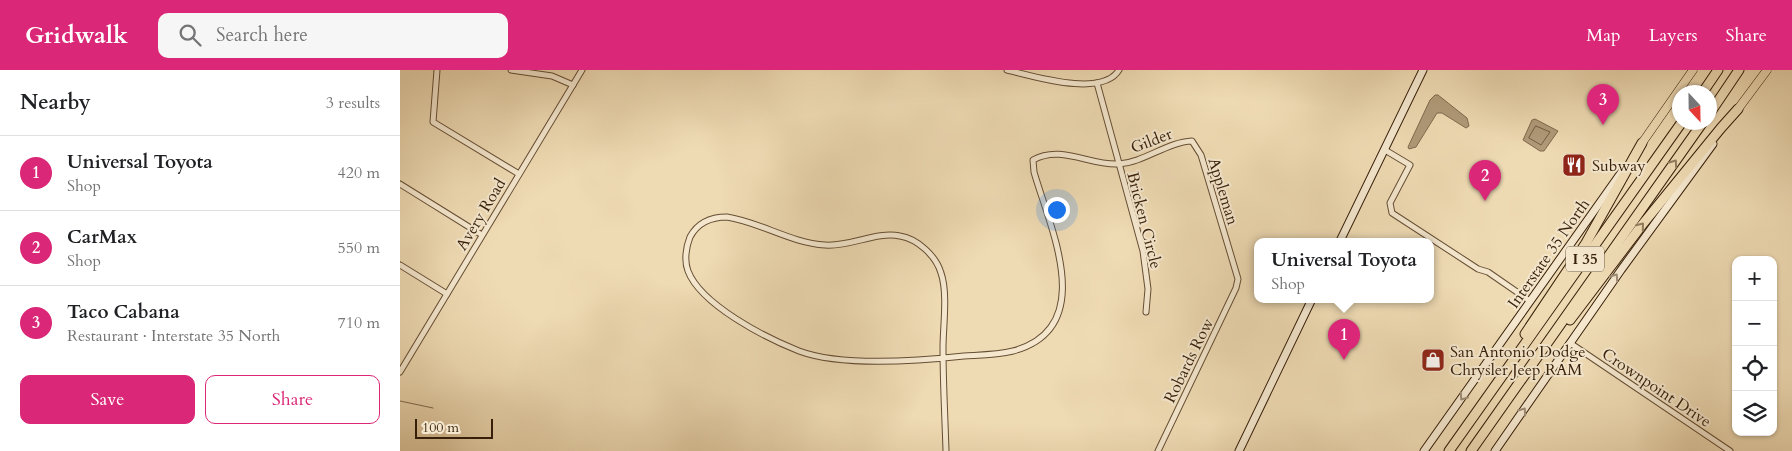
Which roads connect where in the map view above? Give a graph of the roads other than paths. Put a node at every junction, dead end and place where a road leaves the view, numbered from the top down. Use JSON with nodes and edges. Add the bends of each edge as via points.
{"nodes":[{"id":1,"x":437,"y":70,"type":"edge"},
{"id":2,"x":511,"y":70,"type":"edge"},
{"id":3,"x":582,"y":70,"type":"edge"},
{"id":4,"x":1007,"y":70,"type":"edge"},
{"id":5,"x":1119,"y":70,"type":"edge"},
{"id":6,"x":1423,"y":70,"type":"edge"},
{"id":7,"x":1693,"y":70,"type":"edge"},
{"id":8,"x":1718,"y":70,"type":"edge"},
{"id":9,"x":1740,"y":70,"type":"edge"},
{"id":10,"x":1768,"y":70,"type":"edge"},
{"id":11,"x":1097,"y":83,"type":"junction"},
{"id":12,"x":573,"y":85,"type":"junction"},
{"id":13,"x":1708,"y":85,"type":"edge"},
{"id":14,"x":1717,"y":103,"type":"edge"},
{"id":15,"x":1738,"y":110,"type":"junction"},
{"id":16,"x":1676,"y":130,"type":"edge"},
{"id":17,"x":1696,"y":130,"type":"edge"},
{"id":18,"x":1192,"y":140,"type":"joint"},
{"id":19,"x":1642,"y":143,"type":"junction"},
{"id":20,"x":1385,"y":150,"type":"junction"},
{"id":21,"x":1118,"y":164,"type":"junction"},
{"id":22,"x":519,"y":174,"type":"junction"},
{"id":23,"x":400,"y":184,"type":"edge"},
{"id":24,"x":482,"y":235,"type":"junction"},
{"id":25,"x":1341,"y":238,"type":"edge"},
{"id":26,"x":1430,"y":238,"type":"edge"},
{"id":27,"x":1434,"y":241,"type":"edge"},
{"id":28,"x":400,"y":265,"type":"edge"},
{"id":29,"x":1238,"y":279,"type":"joint"},
{"id":30,"x":447,"y":294,"type":"junction"},
{"id":31,"x":1530,"y":301,"type":"junction"},
{"id":32,"x":1310,"y":303,"type":"edge"},
{"id":33,"x":1146,"y":312,"type":"dead end"},
{"id":34,"x":1570,"y":344,"type":"junction"},
{"id":35,"x":943,"y":358,"type":"junction"},
{"id":36,"x":401,"y":368,"type":"edge"},
{"id":37,"x":1525,"y":374,"type":"junction"},
{"id":38,"x":1488,"y":395,"type":"junction"},
{"id":39,"x":1473,"y":449,"type":"edge"},
{"id":40,"x":946,"y":451,"type":"edge"},
{"id":41,"x":1158,"y":451,"type":"edge"},
{"id":42,"x":1239,"y":451,"type":"edge"},
{"id":43,"x":1424,"y":451,"type":"edge"},
{"id":44,"x":1449,"y":451,"type":"edge"},
{"id":45,"x":1495,"y":451,"type":"edge"},
{"id":46,"x":1730,"y":451,"type":"edge"}],
"edges":[{"from":1,"to":22,"type":"street","via":[[433,122]]},
{"from":2,"to":12,"type":"street","via":[[552,76]]},
{"from":3,"to":12,"type":"street","name":"Avery Road"},
{"from":4,"to":11,"type":"street","via":[[1054,80]]},
{"from":5,"to":11,"type":"street","via":[[1114,76]]},
{"from":6,"to":20,"type":"main road"},
{"from":7,"to":19,"type":"main road","name":"Interstate 35 North"},
{"from":8,"to":13,"type":"highway"},
{"from":9,"to":14,"type":"highway"},
{"from":10,"to":15,"type":"main road"},
{"from":11,"to":21,"type":"street","name":"Bricken Circle"},
{"from":12,"to":22,"type":"street","name":"Avery Road"},
{"from":34,"to":15,"type":"main road","one_way":true},
{"from":37,"to":15,"type":"highway","one_way":true,"via":[[1642,224]]},
{"from":16,"to":38,"type":"highway","number":"I 35"},
{"from":37,"to":17,"type":"highway","number":"I 35","one_way":true},
{"from":18,"to":21,"type":"street","name":"Gilder"},
{"from":18,"to":29,"type":"street","name":"Appleman","via":[[1201,156]]},
{"from":19,"to":31,"type":"main road","name":"Interstate 35 North"},
{"from":19,"to":38,"type":"highway","via":[[1586,243]]},
{"from":20,"to":25,"type":"main road"},
{"from":20,"to":26,"type":"street","via":[[1410,165],[1390,203],[1392,213]]},
{"from":21,"to":33,"type":"street","name":"Bricken Circle","via":[[1143,251],[1148,289]]},
{"from":21,"to":35,"type":"street","via":[[1052,154],[1033,160],[1062,266],[1064,288],[1060,312],[1047,330],[1020,348]]},
{"from":22,"to":24,"type":"street","name":"Avery Road"},
{"from":23,"to":24,"type":"street"},
{"from":24,"to":30,"type":"street","name":"Avery Road"},
{"from":27,"to":31,"type":"street"},
{"from":28,"to":30,"type":"street"},
{"from":29,"to":41,"type":"street","name":"Robards Row"},
{"from":30,"to":36,"type":"street","name":"Avery Road"},
{"from":31,"to":43,"type":"main road","name":"Interstate 35 North","one_way":true},
{"from":32,"to":42,"type":"main road"},
{"from":45,"to":34,"type":"main road","one_way":true},
{"from":34,"to":46,"type":"street","name":"Crownpoint Drive"},
{"from":35,"to":35,"type":"street","via":[[862,360],[801,352],[748,326],[710,300],[687,270],[688,243],[696,227],[717,217],[736,218],[788,237],[824,245],[884,236],[905,237],[929,254],[942,273]]},
{"from":35,"to":40,"type":"street"},
{"from":37,"to":39,"type":"highway","number":"I 35"},
{"from":38,"to":44,"type":"highway","number":"I 35"}]}
